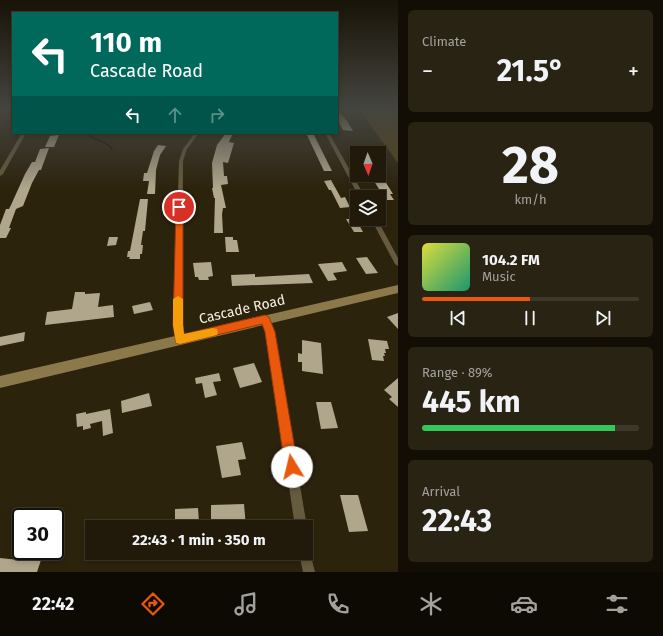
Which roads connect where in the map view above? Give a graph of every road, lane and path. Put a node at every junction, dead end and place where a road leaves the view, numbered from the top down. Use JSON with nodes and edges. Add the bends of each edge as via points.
{"nodes":[{"id":1,"x":22,"y":136,"type":"edge"},
{"id":2,"x":195,"y":136,"type":"edge"},
{"id":3,"x":328,"y":136,"type":"edge"},
{"id":4,"x":0,"y":158,"type":"edge"},
{"id":5,"x":10,"y":158,"type":"junction"},
{"id":6,"x":0,"y":174,"type":"edge"},
{"id":7,"x":358,"y":190,"type":"edge"},
{"id":8,"x":378,"y":226,"type":"edge"},
{"id":9,"x":398,"y":264,"type":"edge"},
{"id":10,"x":398,"y":288,"type":"edge"},
{"id":11,"x":265,"y":319,"type":"junction"},
{"id":12,"x":180,"y":340,"type":"junction"},
{"id":13,"x":0,"y":382,"type":"edge"},
{"id":14,"x":300,"y":520,"type":"edge"},
{"id":15,"x":307,"y":560,"type":"edge"},
{"id":16,"x":309,"y":572,"type":"edge"}],
"edges":[{"from":1,"to":5,"type":"street"},
{"from":2,"to":12,"type":"street","via":[[185,149],[181,160],[178,325]]},
{"from":3,"to":7,"type":"street"},
{"from":4,"to":5,"type":"street"},
{"from":5,"to":6,"type":"street"},
{"from":8,"to":9,"type":"street"},
{"from":10,"to":11,"type":"main road","name":"Cascade Road"},
{"from":11,"to":12,"type":"main road","name":"Cascade Road"},
{"from":11,"to":14,"type":"street","via":[[270,332]]},
{"from":12,"to":13,"type":"main road","name":"Cascade Road"},
{"from":15,"to":16,"type":"street"}]}
